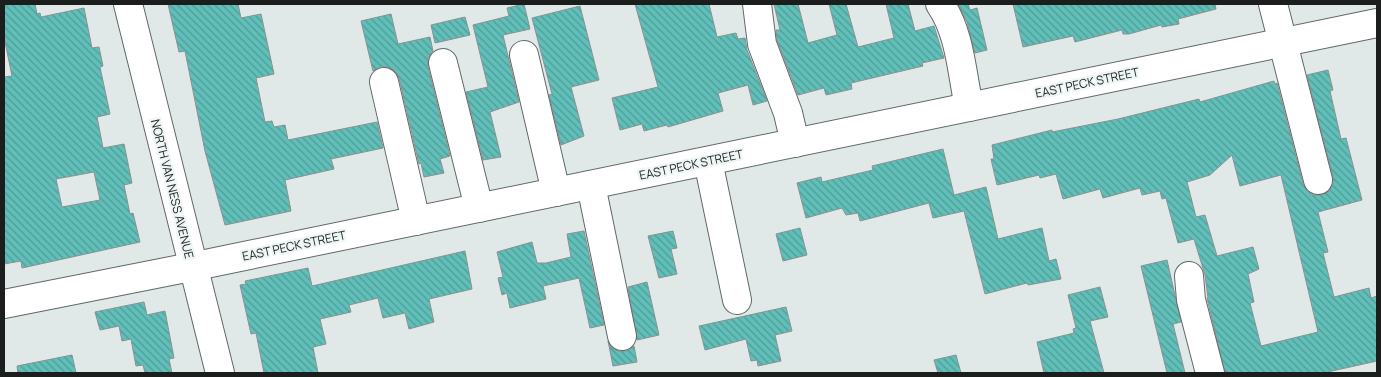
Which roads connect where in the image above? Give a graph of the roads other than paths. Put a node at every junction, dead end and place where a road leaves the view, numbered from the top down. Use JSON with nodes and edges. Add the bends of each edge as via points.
{"nodes":[{"id":1,"x":128,"y":4,"type":"edge"},
{"id":2,"x":757,"y":4,"type":"edge"},
{"id":3,"x":940,"y":4,"type":"edge"},
{"id":4,"x":1273,"y":4,"type":"edge"},
{"id":5,"x":1377,"y":23,"type":"edge"},
{"id":6,"x":1282,"y":43,"type":"junction"},
{"id":7,"x":524,"y":55,"type":"dead end"},
{"id":8,"x":443,"y":63,"type":"dead end"},
{"id":9,"x":384,"y":82,"type":"dead end"},
{"id":10,"x":969,"y":107,"type":"junction"},
{"id":11,"x":795,"y":143,"type":"junction"},
{"id":12,"x":708,"y":161,"type":"junction"},
{"id":13,"x":1318,"y":180,"type":"dead end"},
{"id":14,"x":591,"y":185,"type":"junction"},
{"id":15,"x":556,"y":192,"type":"junction"},
{"id":16,"x":479,"y":208,"type":"junction"},
{"id":17,"x":416,"y":221,"type":"junction"},
{"id":18,"x":191,"y":267,"type":"junction"},
{"id":19,"x":737,"y":300,"type":"dead end"},
{"id":20,"x":4,"y":304,"type":"edge"},
{"id":21,"x":622,"y":336,"type":"dead end"},
{"id":22,"x":220,"y":373,"type":"edge"},
{"id":23,"x":1200,"y":373,"type":"edge"},
{"id":24,"x":1210,"y":373,"type":"edge"}],
"edges":[{"from":1,"to":18,"type":"street","name":"NORTH VAN NESS AVENUE"},
{"from":2,"to":11,"type":"street","via":[[762,44],[786,106]]},
{"from":3,"to":10,"type":"street","via":[[948,15]]},
{"from":4,"to":6,"type":"street"},
{"from":5,"to":6,"type":"street","name":"EAST PECK STREET"},
{"from":6,"to":10,"type":"street","name":"EAST PECK STREET"},
{"from":6,"to":13,"type":"street"},
{"from":7,"to":15,"type":"street"},
{"from":8,"to":16,"type":"street"},
{"from":9,"to":17,"type":"street"},
{"from":10,"to":11,"type":"street","name":"EAST PECK STREET"},
{"from":11,"to":12,"type":"street","name":"EAST PECK STREET"},
{"from":12,"to":14,"type":"street","name":"EAST PECK STREET"},
{"from":12,"to":19,"type":"street"},
{"from":14,"to":15,"type":"street","name":"EAST PECK STREET"},
{"from":14,"to":21,"type":"street"},
{"from":15,"to":16,"type":"street","name":"EAST PECK STREET"},
{"from":16,"to":17,"type":"street","name":"EAST PECK STREET"},
{"from":17,"to":18,"type":"street","name":"EAST PECK STREET"},
{"from":18,"to":20,"type":"street","name":"EAST PECK STREET"},
{"from":18,"to":22,"type":"street","name":"NORTH VAN NESS AVENUE"},
{"from":23,"to":24,"type":"street","via":[[1184,283],[1192,300]]}]}
